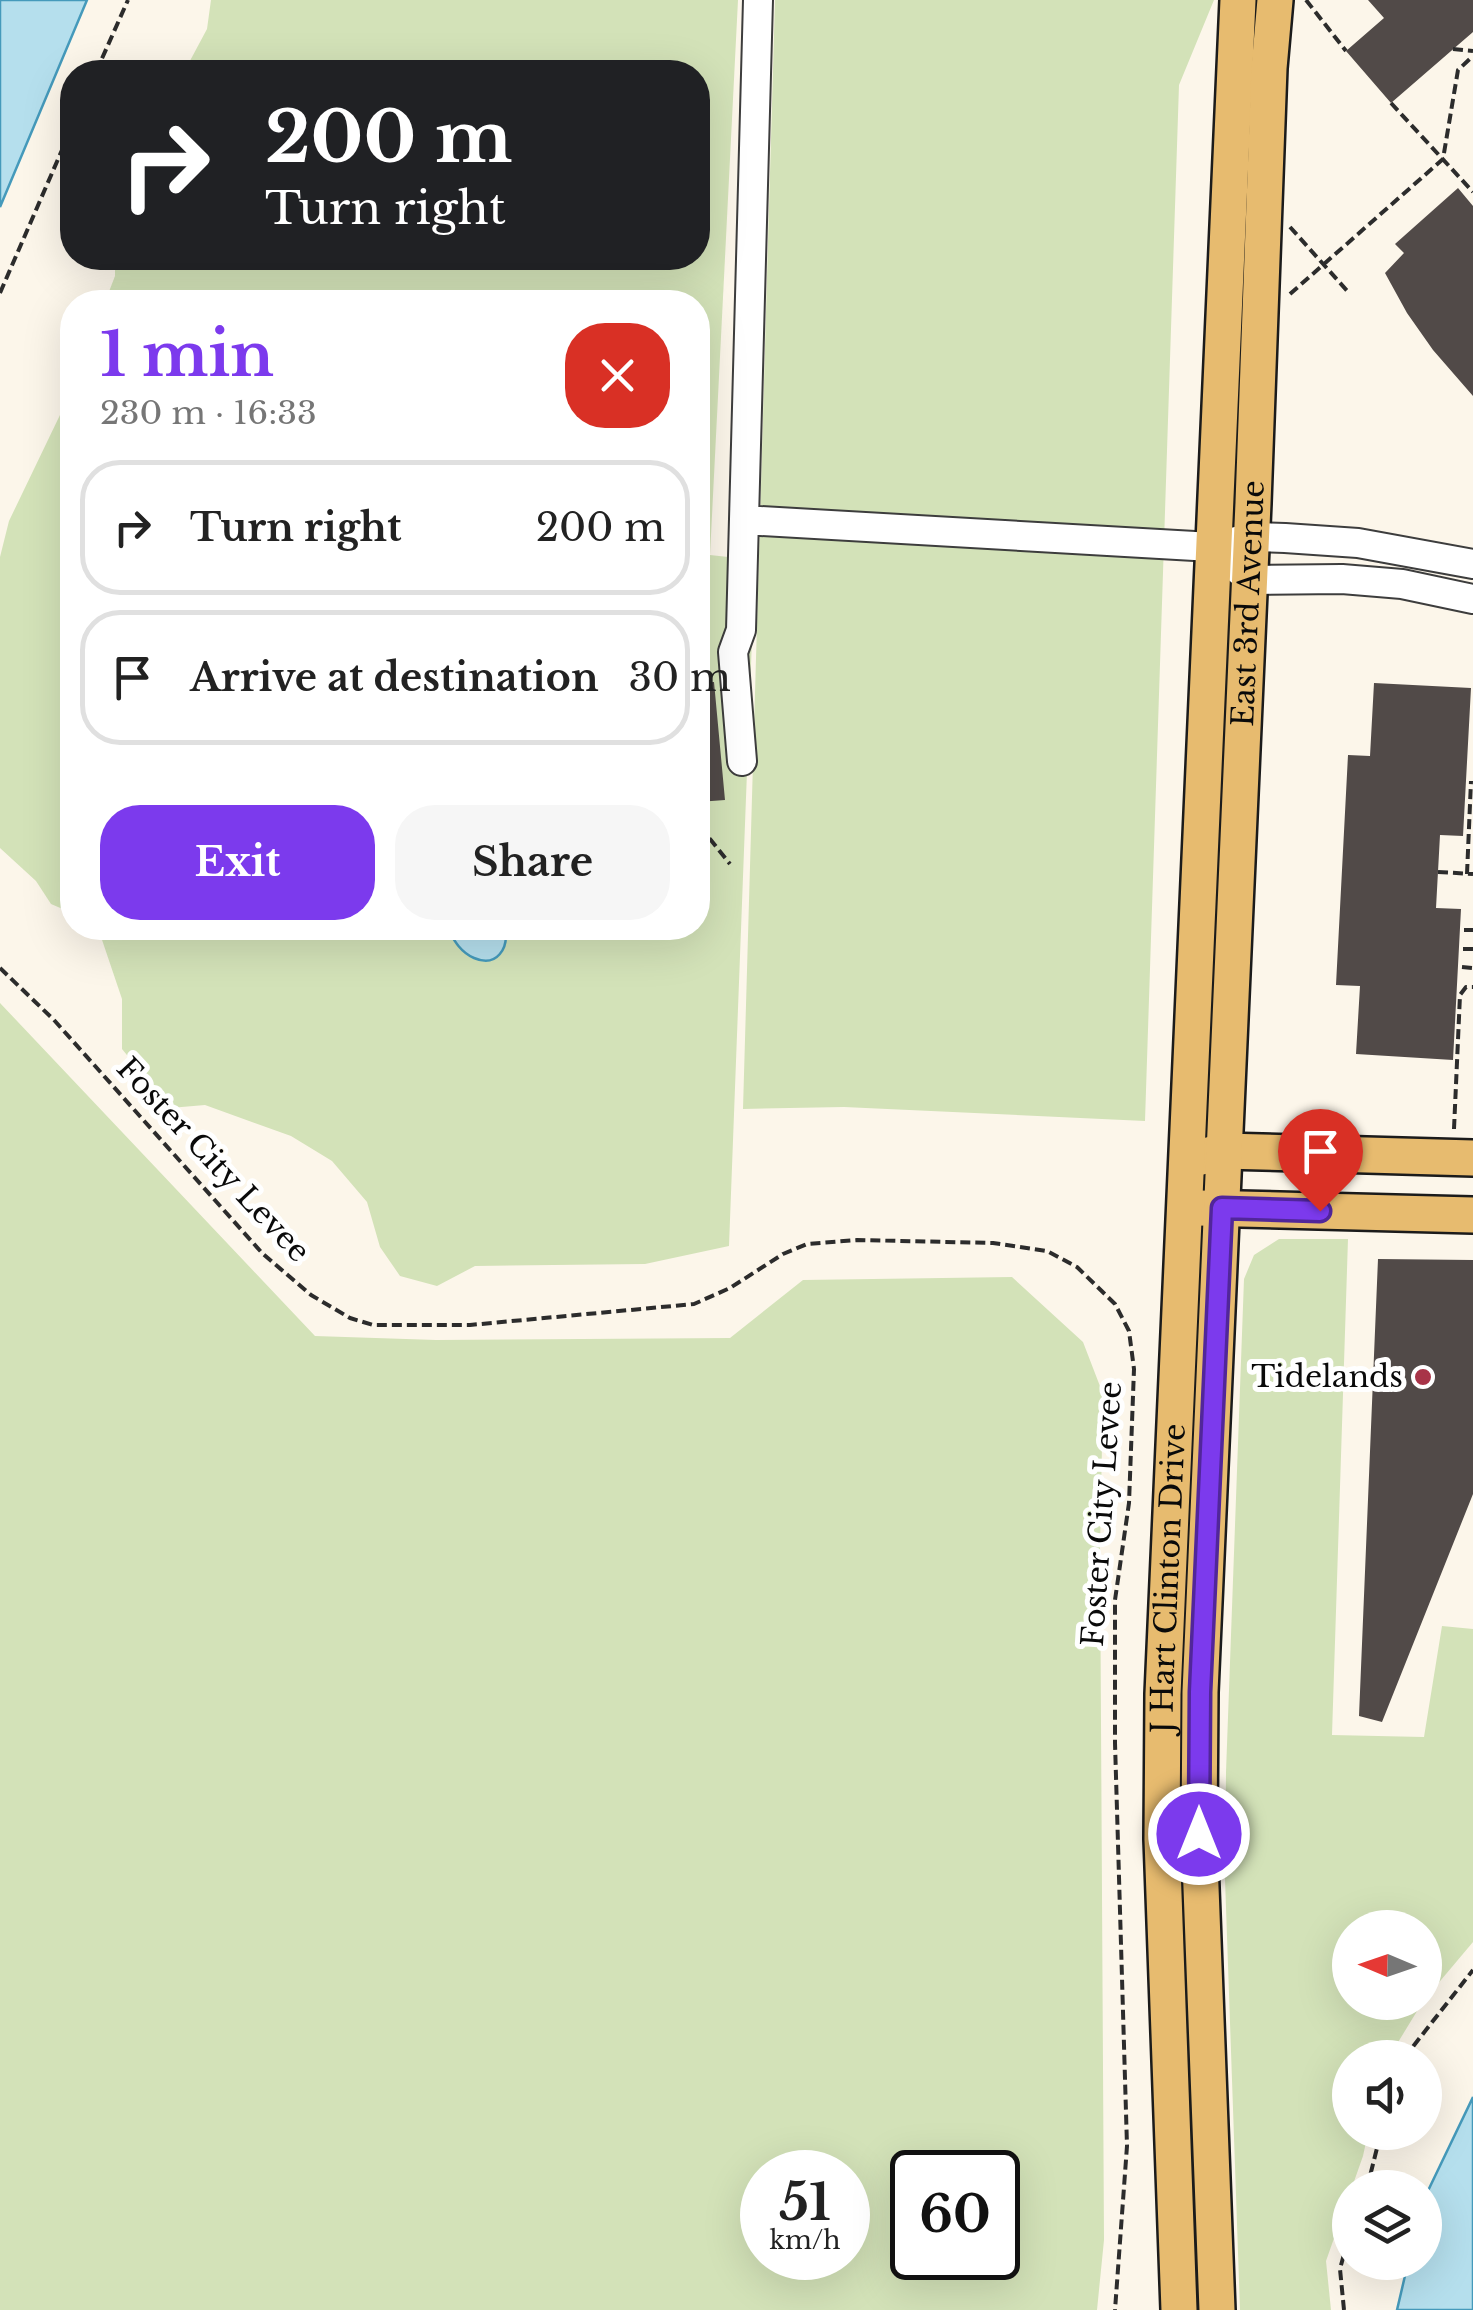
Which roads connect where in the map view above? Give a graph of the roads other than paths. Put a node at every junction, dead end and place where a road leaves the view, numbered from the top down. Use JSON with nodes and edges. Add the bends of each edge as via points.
{"nodes":[{"id":1,"x":758,"y":0,"type":"edge"},
{"id":2,"x":1238,"y":0,"type":"edge"},
{"id":3,"x":1276,"y":0,"type":"edge"},
{"id":4,"x":744,"y":520,"type":"junction"},
{"id":5,"x":1252,"y":537,"type":"junction"},
{"id":6,"x":1212,"y":546,"type":"junction"},
{"id":7,"x":1473,"y":564,"type":"edge"},
{"id":8,"x":1250,"y":580,"type":"junction"},
{"id":9,"x":1473,"y":600,"type":"edge"},
{"id":10,"x":742,"y":761,"type":"dead end"},
{"id":11,"x":1463,"y":1148,"type":"edge"},
{"id":12,"x":1224,"y":1150,"type":"junction"},
{"id":13,"x":1185,"y":1162,"type":"junction"},
{"id":14,"x":1184,"y":1207,"type":"junction"},
{"id":15,"x":1222,"y":1208,"type":"junction"},
{"id":16,"x":1473,"y":1215,"type":"edge"},
{"id":17,"x":1179,"y":2310,"type":"edge"},
{"id":18,"x":1217,"y":2310,"type":"edge"}],
"edges":[{"from":1,"to":4,"type":"street"},
{"from":2,"to":6,"type":"main road","name":"East 3rd Avenue"},
{"from":3,"to":5,"type":"main road","name":"East 3rd Avenue"},
{"from":4,"to":6,"type":"street"},
{"from":4,"to":10,"type":"street","via":[[741,630],[734,652]]},
{"from":5,"to":6,"type":"street"},
{"from":5,"to":7,"type":"street","via":[[1358,543]]},
{"from":5,"to":8,"type":"main road","name":"East 3rd Avenue"},
{"from":6,"to":8,"type":"street"},
{"from":6,"to":13,"type":"main road","name":"East 3rd Avenue"},
{"from":8,"to":9,"type":"street","via":[[1402,584]]},
{"from":8,"to":12,"type":"main road","name":"East 3rd Avenue"},
{"from":11,"to":12,"type":"main road"},
{"from":12,"to":13,"type":"main road"},
{"from":12,"to":15,"type":"main road","name":"East 3rd Avenue"},
{"from":13,"to":14,"type":"main road","name":"East 3rd Avenue"},
{"from":14,"to":15,"type":"main road"},
{"from":14,"to":17,"type":"main road","name":"J Hart Clinton Drive","via":[[1161,1764]]},
{"from":15,"to":16,"type":"main road"},
{"from":15,"to":18,"type":"main road","name":"J Hart Clinton Drive","via":[[1199,1765]]}]}
